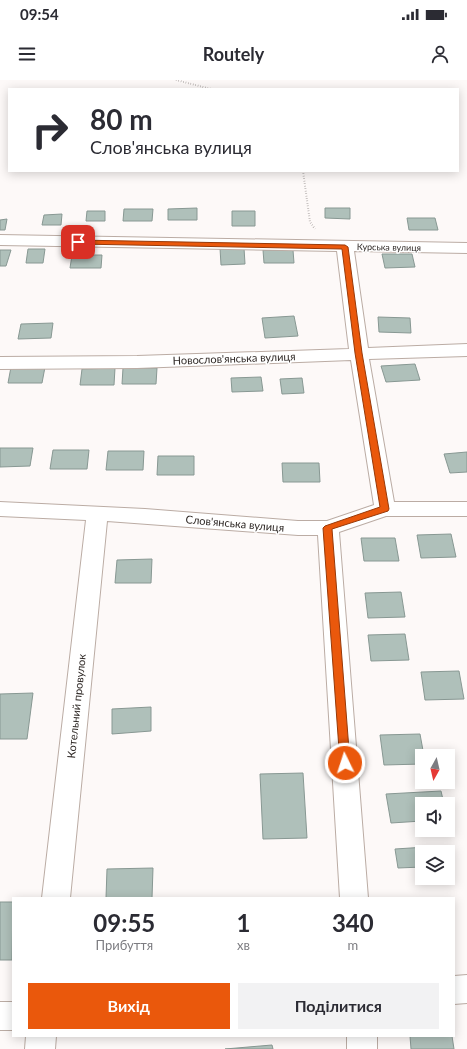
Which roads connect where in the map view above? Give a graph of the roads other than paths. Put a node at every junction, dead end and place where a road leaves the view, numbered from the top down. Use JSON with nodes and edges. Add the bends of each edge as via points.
{"nodes":[{"id":1,"x":0,"y":240,"type":"edge"},
{"id":2,"x":337,"y":247,"type":"junction"},
{"id":3,"x":467,"y":248,"type":"edge"},
{"id":4,"x":467,"y":350,"type":"edge"},
{"id":5,"x":359,"y":353,"type":"junction"},
{"id":6,"x":0,"y":363,"type":"edge"},
{"id":7,"x":385,"y":509,"type":"junction"},
{"id":8,"x":467,"y":509,"type":"edge"},
{"id":9,"x":0,"y":510,"type":"edge"},
{"id":10,"x":97,"y":514,"type":"junction"},
{"id":11,"x":328,"y":528,"type":"junction"},
{"id":12,"x":56,"y":897,"type":"edge"},
{"id":13,"x":354,"y":897,"type":"edge"},
{"id":14,"x":467,"y":989,"type":"edge"},
{"id":15,"x":455,"y":990,"type":"edge"},
{"id":16,"x":0,"y":1016,"type":"edge"},
{"id":17,"x":12,"y":1016,"type":"edge"},
{"id":18,"x":41,"y":1037,"type":"edge"},
{"id":19,"x":362,"y":1037,"type":"edge"},
{"id":20,"x":40,"y":1049,"type":"edge"},
{"id":21,"x":362,"y":1049,"type":"edge"}],
"edges":[{"from":1,"to":2,"type":"street","name":"Курська вулиця"},
{"from":2,"to":3,"type":"street","name":"Курська вулиця"},
{"from":2,"to":5,"type":"street"},
{"from":4,"to":5,"type":"street","name":"Новослов'янська вулиця"},
{"from":5,"to":6,"type":"street","name":"Новослов'янська вулиця","via":[[137,362]]},
{"from":5,"to":7,"type":"street"},
{"from":7,"to":8,"type":"street","name":"Слов'янська вулиця"},
{"from":7,"to":11,"type":"street","name":"Слов'янська вулиця"},
{"from":9,"to":10,"type":"street","name":"Слов'янська вулиця"},
{"from":10,"to":11,"type":"street","name":"Слов'янська вулиця"},
{"from":10,"to":12,"type":"street","name":"Котельний провулок"},
{"from":11,"to":13,"type":"street"},
{"from":14,"to":15,"type":"street"},
{"from":16,"to":17,"type":"street"},
{"from":18,"to":20,"type":"street"},
{"from":19,"to":21,"type":"street"}]}
